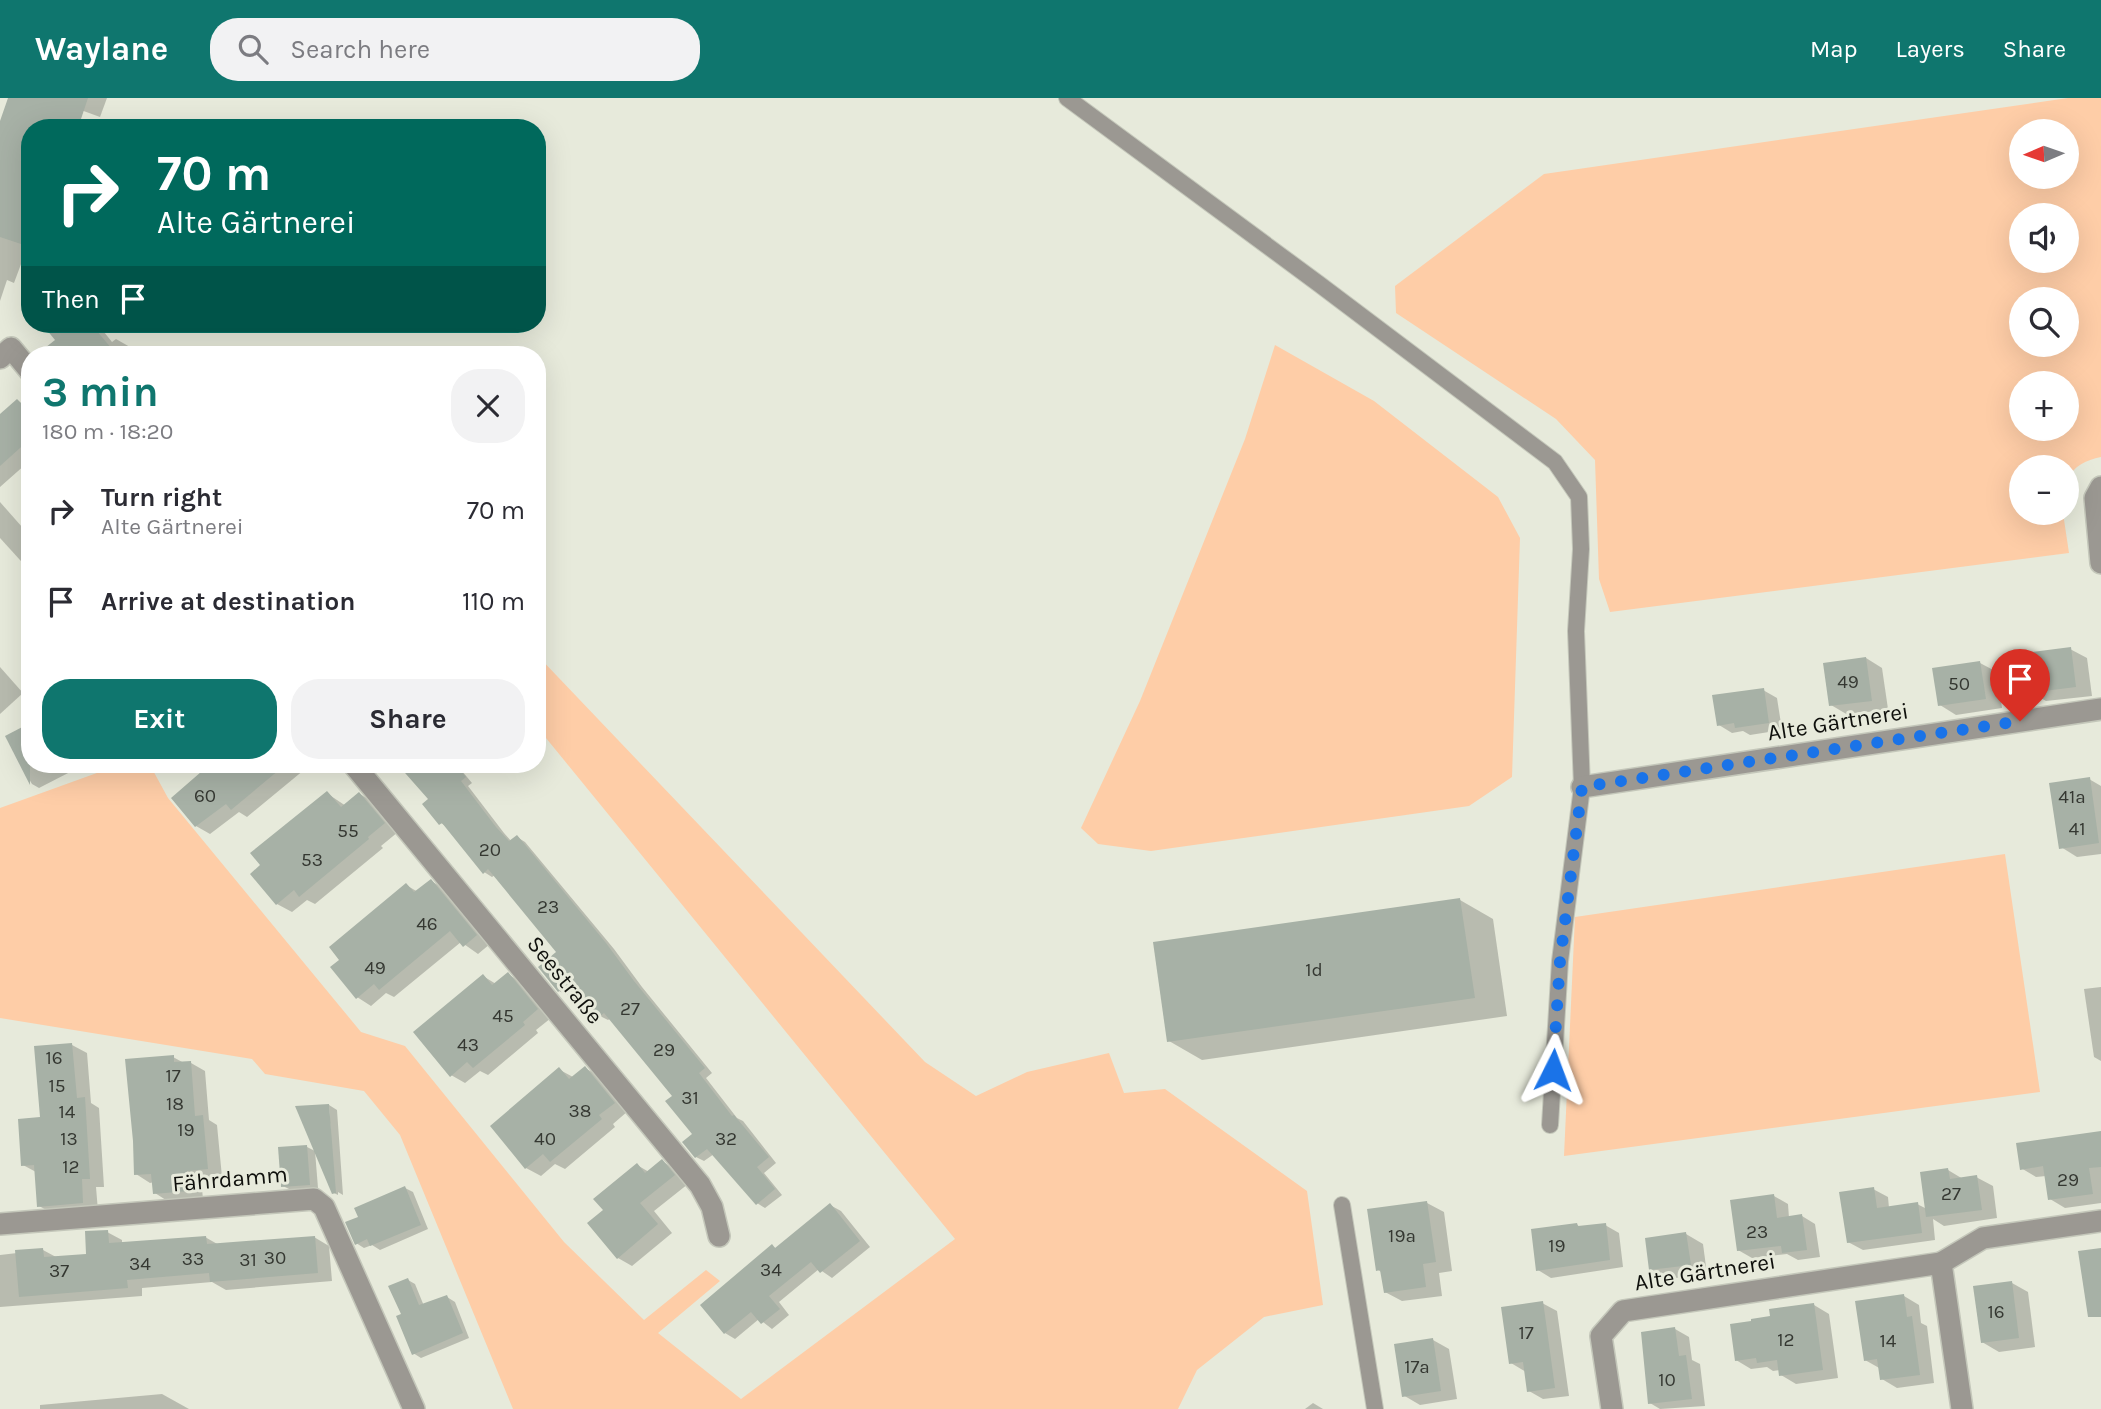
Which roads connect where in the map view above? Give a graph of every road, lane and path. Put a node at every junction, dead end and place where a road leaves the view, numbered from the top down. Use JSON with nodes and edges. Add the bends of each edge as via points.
{"nodes":[{"id":1,"x":1067,"y":98,"type":"edge"},
{"id":2,"x":5,"y":353,"type":"edge"},
{"id":3,"x":21,"y":365,"type":"edge"},
{"id":4,"x":2101,"y":487,"type":"edge"},
{"id":5,"x":2101,"y":563,"type":"edge"},
{"id":6,"x":2101,"y":709,"type":"edge"},
{"id":7,"x":361,"y":773,"type":"edge"},
{"id":8,"x":1582,"y":787,"type":"junction"},
{"id":9,"x":1550,"y":1125,"type":"dead end"},
{"id":10,"x":1342,"y":1205,"type":"dead end"},
{"id":11,"x":2101,"y":1221,"type":"edge"},
{"id":12,"x":0,"y":1224,"type":"edge"},
{"id":13,"x":719,"y":1236,"type":"dead end"},
{"id":14,"x":1941,"y":1263,"type":"junction"},
{"id":15,"x":414,"y":1409,"type":"edge"},
{"id":16,"x":1375,"y":1409,"type":"edge"},
{"id":17,"x":1612,"y":1409,"type":"edge"},
{"id":18,"x":1962,"y":1409,"type":"edge"}],
"edges":[{"from":1,"to":8,"type":"lane","via":[[1555,462],[1579,497],[1576,631]]},
{"from":2,"to":3,"type":"street"},
{"from":4,"to":5,"type":"street","via":[[2095,498]]},
{"from":6,"to":8,"type":"street","name":"Alte Gärtnerei"},
{"from":7,"to":13,"type":"street","name":"Seestraße","via":[[700,1185],[712,1207]]},
{"from":8,"to":9,"type":"lane","via":[[1560,961]]},
{"from":10,"to":16,"type":"lane"},
{"from":11,"to":14,"type":"street","name":"Alte Gärtnerei","via":[[1983,1238]]},
{"from":12,"to":15,"type":"street","name":"Fährdamm","via":[[314,1199],[324,1207]]},
{"from":14,"to":17,"type":"street","name":"Alte Gärtnerei","via":[[1623,1311],[1601,1336]]},
{"from":14,"to":18,"type":"street"}]}
